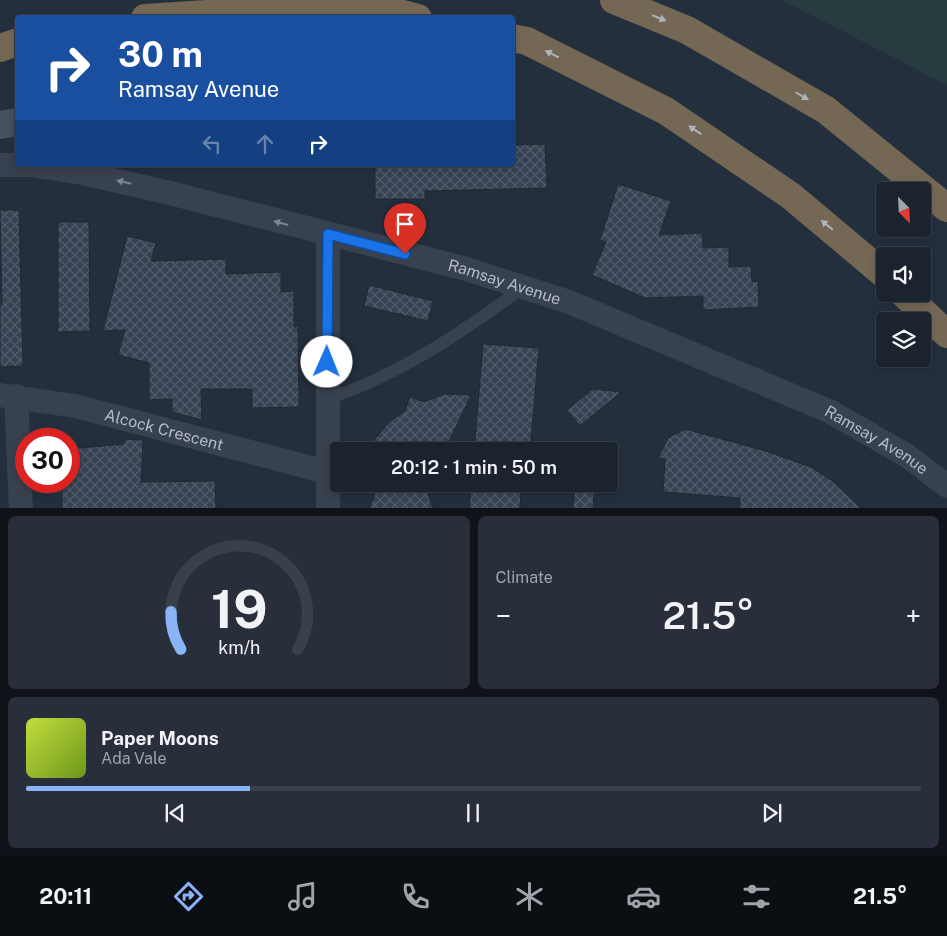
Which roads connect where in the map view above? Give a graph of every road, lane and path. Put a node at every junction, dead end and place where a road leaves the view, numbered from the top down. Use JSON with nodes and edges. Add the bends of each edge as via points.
{"nodes":[{"id":1,"x":245,"y":0,"type":"edge"},
{"id":2,"x":614,"y":0,"type":"edge"},
{"id":3,"x":191,"y":15,"type":"edge"},
{"id":4,"x":230,"y":15,"type":"edge"},
{"id":5,"x":407,"y":15,"type":"edge"},
{"id":6,"x":15,"y":36,"type":"edge"},
{"id":7,"x":0,"y":38,"type":"edge"},
{"id":8,"x":515,"y":39,"type":"edge"},
{"id":9,"x":15,"y":43,"type":"edge"},
{"id":10,"x":0,"y":48,"type":"edge"},
{"id":11,"x":15,"y":122,"type":"edge"},
{"id":12,"x":0,"y":125,"type":"edge"},
{"id":13,"x":0,"y":165,"type":"edge"},
{"id":14,"x":15,"y":165,"type":"edge"},
{"id":15,"x":44,"y":167,"type":"edge"},
{"id":16,"x":947,"y":208,"type":"edge"},
{"id":17,"x":328,"y":234,"type":"junction"},
{"id":18,"x":876,"y":267,"type":"edge"},
{"id":19,"x":524,"y":287,"type":"junction"},
{"id":20,"x":913,"y":302,"type":"edge"},
{"id":21,"x":947,"y":334,"type":"edge"},
{"id":22,"x":8,"y":396,"type":"edge"},
{"id":23,"x":327,"y":399,"type":"junction"},
{"id":24,"x":327,"y":472,"type":"junction"},
{"id":25,"x":947,"y":486,"type":"edge"},
{"id":26,"x":21,"y":508,"type":"edge"},
{"id":27,"x":328,"y":508,"type":"edge"}],
"edges":[{"from":1,"to":4,"type":"main road"},
{"from":2,"to":16,"type":"highway","one_way":true,"via":[[687,30],[826,110]]},
{"from":3,"to":5,"type":"highway","via":[[284,9]]},
{"from":6,"to":7,"type":"highway"},
{"from":18,"to":8,"type":"highway","one_way":true,"via":[[791,196],[666,110],[527,41]]},
{"from":9,"to":10,"type":"highway"},
{"from":11,"to":12,"type":"main road"},
{"from":14,"to":13,"type":"street","name":"Ramsay Avenue","one_way":true},
{"from":17,"to":15,"type":"street","name":"Ramsay Avenue","one_way":true,"via":[[94,175]]},
{"from":17,"to":19,"type":"street","name":"Ramsay Avenue"},
{"from":17,"to":23,"type":"street"},
{"from":19,"to":23,"type":"lane","via":[[412,363],[362,387]]},
{"from":19,"to":25,"type":"street","name":"Ramsay Avenue","via":[[568,302],[829,411],[906,455]]},
{"from":20,"to":21,"type":"highway"},
{"from":22,"to":24,"type":"street","name":"Alcock Crescent","via":[[74,406]]},
{"from":22,"to":26,"type":"street"},
{"from":23,"to":24,"type":"street"},
{"from":24,"to":27,"type":"street"}]}
